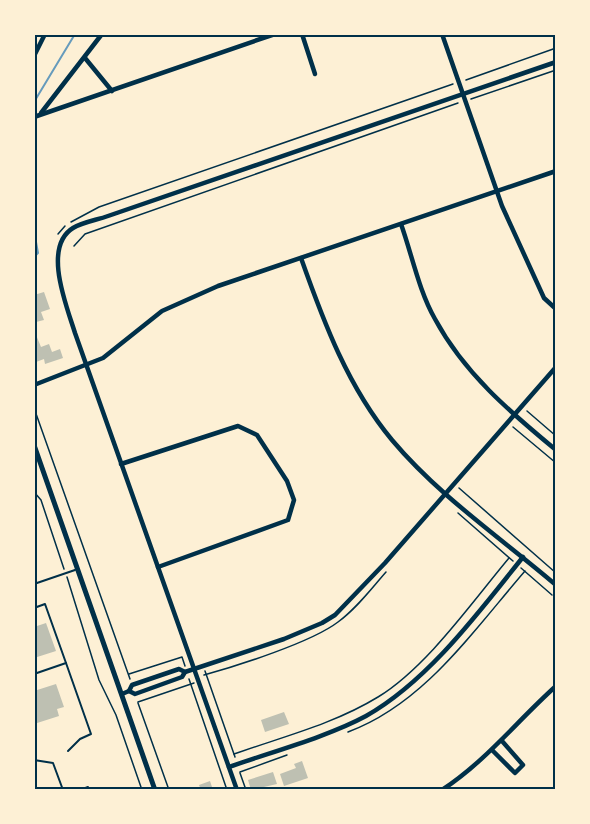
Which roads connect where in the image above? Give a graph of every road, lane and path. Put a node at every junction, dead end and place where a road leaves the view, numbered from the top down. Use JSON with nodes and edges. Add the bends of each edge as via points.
{"nodes":[{"id":1,"x":45,"y":34,"type":"edge"},
{"id":2,"x":102,"y":34,"type":"edge"},
{"id":3,"x":275,"y":34,"type":"edge"},
{"id":4,"x":302,"y":34,"type":"edge"},
{"id":5,"x":442,"y":34,"type":"edge"},
{"id":6,"x":555,"y":48,"type":"edge"},
{"id":7,"x":34,"y":56,"type":"edge"},
{"id":8,"x":85,"y":58,"type":"junction"},
{"id":9,"x":555,"y":62,"type":"edge"},
{"id":10,"x":555,"y":70,"type":"edge"},
{"id":11,"x":315,"y":74,"type":"dead end"},
{"id":12,"x":458,"y":82,"type":"junction"},
{"id":13,"x":112,"y":91,"type":"junction"},
{"id":14,"x":462,"y":94,"type":"junction"},
{"id":15,"x":465,"y":101,"type":"junction"},
{"id":16,"x":36,"y":116,"type":"edge"},
{"id":17,"x":555,"y":171,"type":"edge"},
{"id":18,"x":497,"y":191,"type":"junction"},
{"id":19,"x":401,"y":224,"type":"junction"},
{"id":20,"x":57,"y":237,"type":"dead end"},
{"id":21,"x":74,"y":246,"type":"dead end"},
{"id":22,"x":301,"y":258,"type":"junction"},
{"id":23,"x":555,"y":309,"type":"edge"},
{"id":24,"x":86,"y":365,"type":"junction"},
{"id":25,"x":555,"y":367,"type":"edge"},
{"id":26,"x":34,"y":385,"type":"edge"},
{"id":27,"x":34,"y":408,"type":"edge"},
{"id":28,"x":513,"y":414,"type":"junction"},
{"id":29,"x":519,"y":419,"type":"junction"},
{"id":30,"x":555,"y":436,"type":"edge"},
{"id":31,"x":34,"y":445,"type":"edge"},
{"id":32,"x":555,"y":450,"type":"edge"},
{"id":33,"x":555,"y":463,"type":"edge"},
{"id":34,"x":121,"y":464,"type":"junction"},
{"id":35,"x":461,"y":485,"type":"dead end"},
{"id":36,"x":34,"y":492,"type":"edge"},
{"id":37,"x":446,"y":493,"type":"junction"},
{"id":38,"x":455,"y":511,"type":"dead end"},
{"id":39,"x":523,"y":557,"type":"junction"},
{"id":40,"x":509,"y":558,"type":"junction"},
{"id":41,"x":393,"y":564,"type":"dead end"},
{"id":42,"x":517,"y":565,"type":"junction"},
{"id":43,"x":158,"y":567,"type":"junction"},
{"id":44,"x":78,"y":569,"type":"junction"},
{"id":45,"x":66,"y":573,"type":"junction"},
{"id":46,"x":555,"y":573,"type":"edge"},
{"id":47,"x":34,"y":584,"type":"edge"},
{"id":48,"x":555,"y":585,"type":"edge"},
{"id":49,"x":552,"y":595,"type":"dead end"},
{"id":50,"x":34,"y":608,"type":"edge"},
{"id":51,"x":66,"y":663,"type":"junction"},
{"id":52,"x":194,"y":669,"type":"junction"},
{"id":53,"x":205,"y":670,"type":"dead end"},
{"id":54,"x":186,"y":672,"type":"junction"},
{"id":55,"x":34,"y":674,"type":"edge"},
{"id":56,"x":128,"y":674,"type":"junction"},
{"id":57,"x":206,"y":674,"type":"junction"},
{"id":58,"x":197,"y":680,"type":"junction"},
{"id":59,"x":132,"y":685,"type":"junction"},
{"id":60,"x":191,"y":686,"type":"junction"},
{"id":61,"x":555,"y":686,"type":"edge"},
{"id":62,"x":129,"y":692,"type":"junction"},
{"id":63,"x":122,"y":694,"type":"junction"},
{"id":64,"x":135,"y":694,"type":"junction"},
{"id":65,"x":138,"y":702,"type":"junction"},
{"id":66,"x":502,"y":741,"type":"junction"},
{"id":67,"x":492,"y":750,"type":"junction"},
{"id":68,"x":68,"y":751,"type":"dead end"},
{"id":69,"x":234,"y":754,"type":"junction"},
{"id":70,"x":34,"y":760,"type":"edge"},
{"id":71,"x":237,"y":764,"type":"junction"},
{"id":72,"x":229,"y":767,"type":"junction"},
{"id":73,"x":88,"y":787,"type":"dead end"},
{"id":74,"x":63,"y":789,"type":"edge"},
{"id":75,"x":80,"y":789,"type":"edge"},
{"id":76,"x":142,"y":789,"type":"edge"},
{"id":77,"x":155,"y":789,"type":"edge"},
{"id":78,"x":169,"y":789,"type":"edge"},
{"id":79,"x":227,"y":789,"type":"edge"},
{"id":80,"x":237,"y":789,"type":"edge"},
{"id":81,"x":246,"y":789,"type":"edge"},
{"id":82,"x":442,"y":789,"type":"edge"}],
"edges":[{"from":1,"to":7,"type":"street"},
{"from":2,"to":8,"type":"street"},
{"from":3,"to":13,"type":"street"},
{"from":4,"to":11,"type":"street"},
{"from":5,"to":12,"type":"street"},
{"from":6,"to":12,"type":"path"},
{"from":8,"to":13,"type":"street"},
{"from":8,"to":16,"type":"street"},
{"from":9,"to":14,"type":"street"},
{"from":10,"to":15,"type":"path"},
{"from":12,"to":14,"type":"street"},
{"from":12,"to":20,"type":"path","via":[[99,207],[79,215]]},
{"from":13,"to":16,"type":"street"},
{"from":14,"to":15,"type":"street"},
{"from":14,"to":24,"type":"street","via":[[72,229],[59,252],[57,274]]},
{"from":15,"to":18,"type":"street"},
{"from":15,"to":21,"type":"path","via":[[85,234]]},
{"from":17,"to":18,"type":"street"},
{"from":18,"to":19,"type":"street"},
{"from":18,"to":23,"type":"street","via":[[544,298]]},
{"from":19,"to":22,"type":"street"},
{"from":19,"to":28,"type":"street","via":[[434,317],[456,354]]},
{"from":22,"to":24,"type":"street","via":[[218,286],[162,311],[103,358]]},
{"from":22,"to":37,"type":"street","via":[[330,338],[360,394],[392,440]]},
{"from":24,"to":26,"type":"street"},
{"from":24,"to":34,"type":"street"},
{"from":25,"to":28,"type":"street"},
{"from":27,"to":56,"type":"path"},
{"from":28,"to":29,"type":"street"},
{"from":28,"to":37,"type":"street"},
{"from":29,"to":30,"type":"path","via":[[526,411]]},
{"from":29,"to":32,"type":"street"},
{"from":29,"to":33,"type":"path","via":[[513,426]]},
{"from":31,"to":44,"type":"street"},
{"from":34,"to":43,"type":"street"},
{"from":34,"to":43,"type":"street","via":[[238,426],[257,435],[291,490],[294,500],[288,520]]},
{"from":35,"to":46,"type":"path","via":[[459,488]]},
{"from":36,"to":45,"type":"path","via":[[41,500]]},
{"from":37,"to":39,"type":"street"},
{"from":37,"to":52,"type":"street","via":[[335,615],[284,639]]},
{"from":38,"to":40,"type":"path"},
{"from":39,"to":42,"type":"street"},
{"from":39,"to":48,"type":"street"},
{"from":40,"to":42,"type":"path"},
{"from":40,"to":69,"type":"path","via":[[428,654],[380,696],[346,714]]},
{"from":41,"to":57,"type":"path","via":[[355,608],[314,636]]},
{"from":42,"to":49,"type":"path"},
{"from":42,"to":71,"type":"street","via":[[465,628],[410,684],[366,716]]},
{"from":43,"to":52,"type":"street"},
{"from":44,"to":45,"type":"lane"},
{"from":44,"to":63,"type":"street"},
{"from":45,"to":47,"type":"lane"},
{"from":45,"to":76,"type":"path","via":[[99,680]]},
{"from":50,"to":51,"type":"lane","via":[[45,604]]},
{"from":51,"to":55,"type":"lane"},
{"from":51,"to":68,"type":"lane","via":[[91,734]]},
{"from":52,"to":54,"type":"street"},
{"from":52,"to":58,"type":"street"},
{"from":53,"to":57,"type":"path"},
{"from":54,"to":56,"type":"path","via":[[182,657]]},
{"from":54,"to":59,"type":"street","via":[[179,669]]},
{"from":54,"to":60,"type":"path"},
{"from":54,"to":64,"type":"street","via":[[182,677]]},
{"from":56,"to":59,"type":"path"},
{"from":57,"to":58,"type":"path"},
{"from":57,"to":69,"type":"path"},
{"from":58,"to":60,"type":"path"},
{"from":58,"to":72,"type":"street"},
{"from":59,"to":62,"type":"street"},
{"from":60,"to":65,"type":"path"},
{"from":60,"to":79,"type":"path"},
{"from":61,"to":66,"type":"street"},
{"from":62,"to":63,"type":"street"},
{"from":62,"to":64,"type":"street"},
{"from":63,"to":77,"type":"street"},
{"from":64,"to":65,"type":"path"},
{"from":65,"to":78,"type":"path"},
{"from":66,"to":67,"type":"street"},
{"from":66,"to":67,"type":"street","via":[[523,765],[515,773]]},
{"from":67,"to":82,"type":"street"},
{"from":69,"to":71,"type":"path"},
{"from":70,"to":74,"type":"lane","via":[[53,763]]},
{"from":71,"to":72,"type":"street"},
{"from":71,"to":81,"type":"path"},
{"from":72,"to":80,"type":"street"},
{"from":73,"to":75,"type":"lane"}]}
